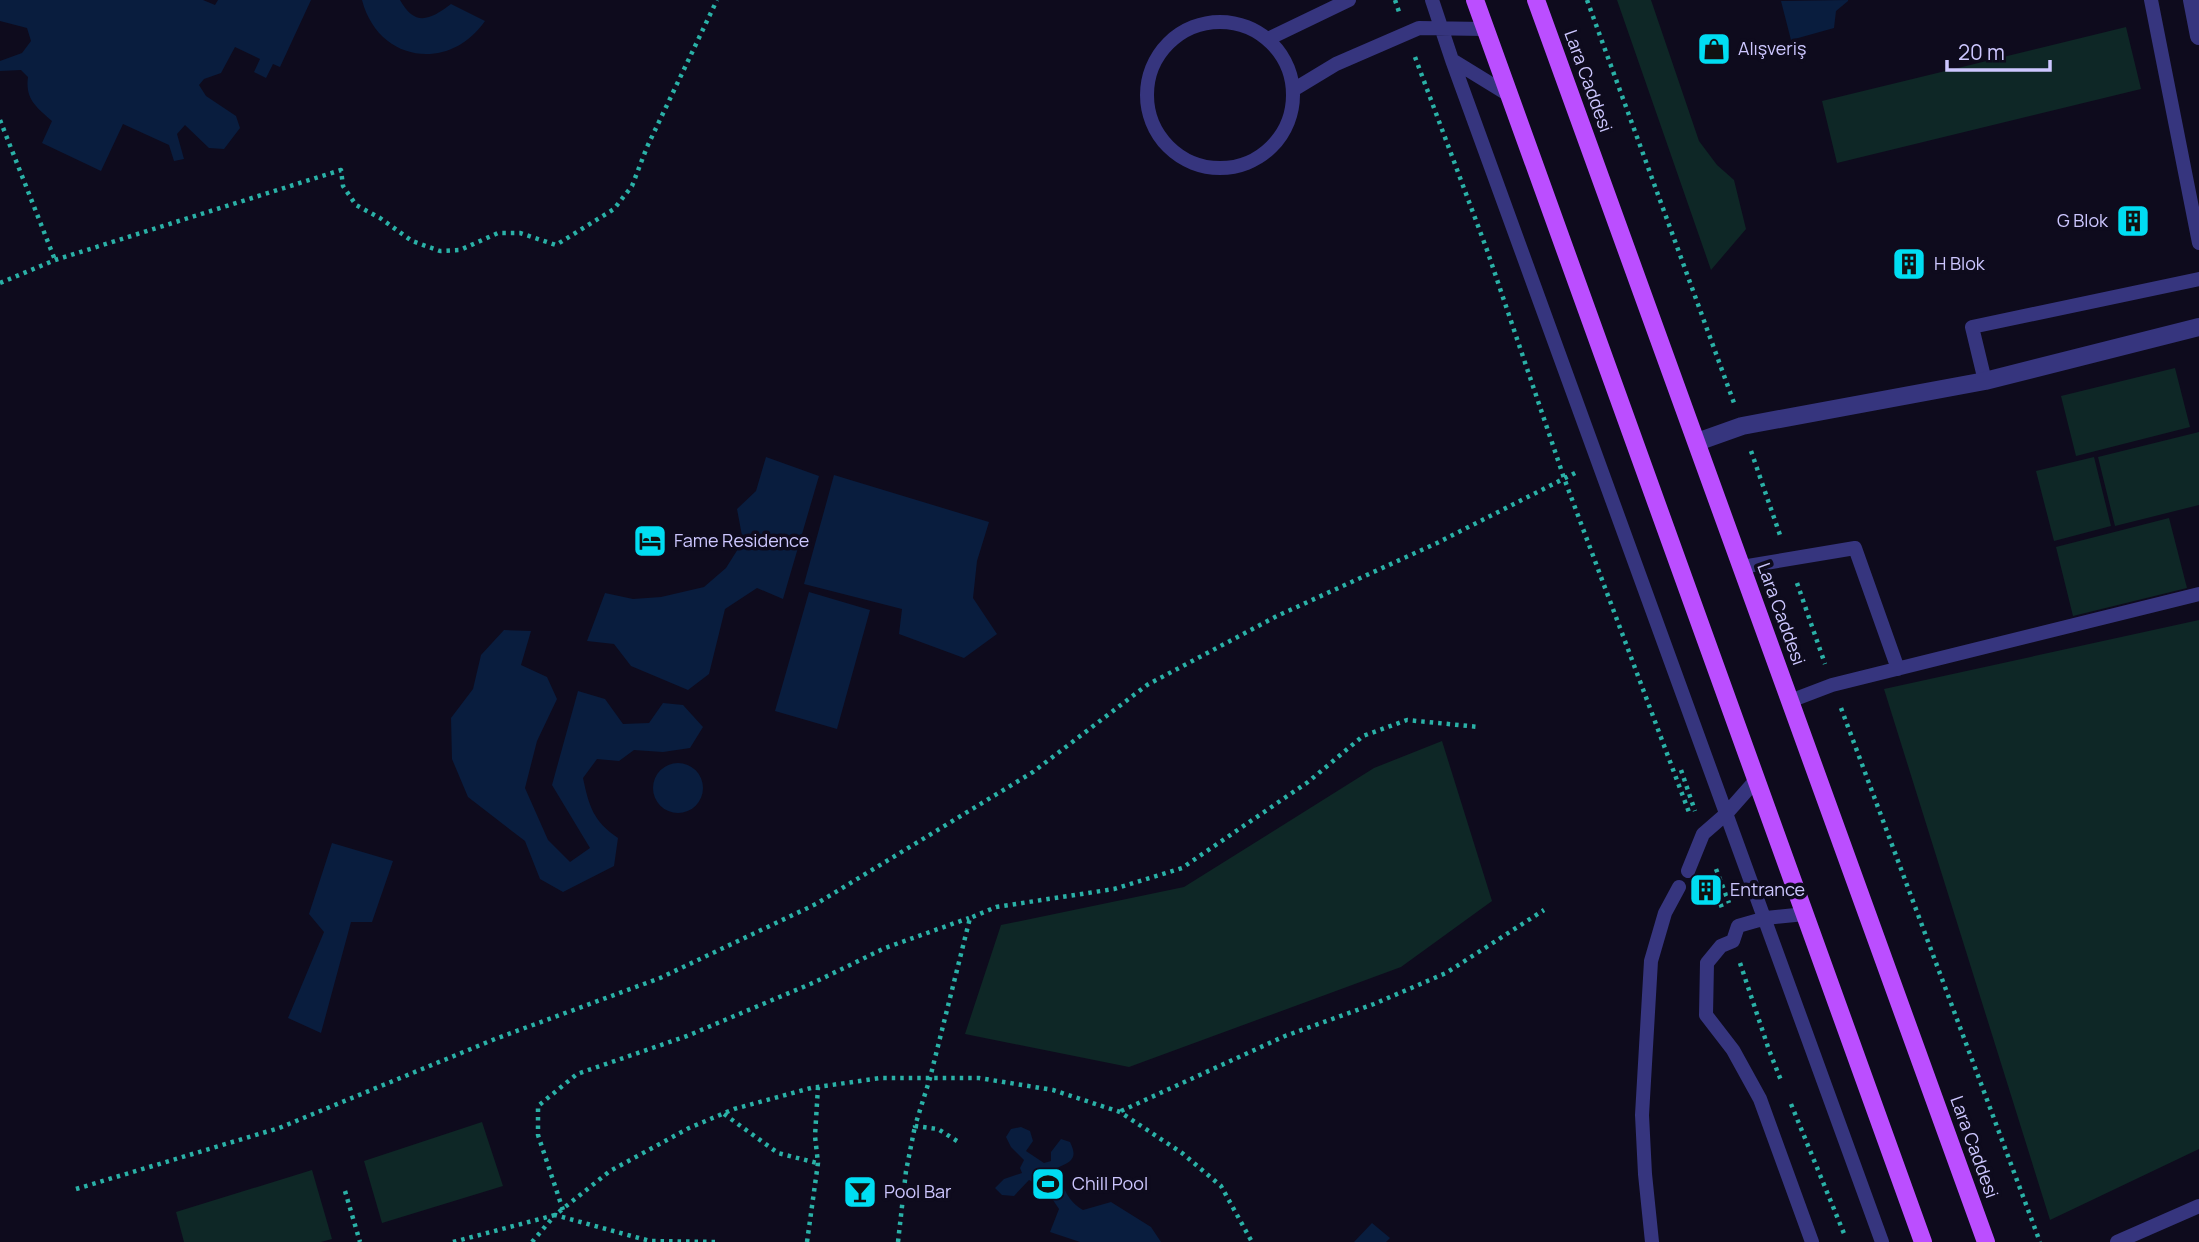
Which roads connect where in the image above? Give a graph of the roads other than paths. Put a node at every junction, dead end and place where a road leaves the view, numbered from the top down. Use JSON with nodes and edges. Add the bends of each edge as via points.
{"nodes":[{"id":1,"x":1349,"y":0,"type":"edge"},
{"id":2,"x":1432,"y":0,"type":"edge"},
{"id":3,"x":1475,"y":0,"type":"edge"},
{"id":4,"x":1536,"y":0,"type":"edge"},
{"id":5,"x":2151,"y":0,"type":"edge"},
{"id":6,"x":2192,"y":0,"type":"edge"},
{"id":7,"x":1441,"y":27,"type":"junction"},
{"id":8,"x":1485,"y":29,"type":"junction"},
{"id":9,"x":2199,"y":36,"type":"edge"},
{"id":10,"x":1268,"y":39,"type":"junction"},
{"id":11,"x":1452,"y":60,"type":"junction"},
{"id":12,"x":1293,"y":90,"type":"junction"},
{"id":13,"x":1509,"y":96,"type":"junction"},
{"id":14,"x":2199,"y":243,"type":"edge"},
{"id":15,"x":2199,"y":279,"type":"edge"},
{"id":16,"x":2199,"y":327,"type":"edge"},
{"id":17,"x":1985,"y":381,"type":"junction"},
{"id":18,"x":1697,"y":442,"type":"junction"},
{"id":19,"x":1742,"y":567,"type":"junction"},
{"id":20,"x":2199,"y":594,"type":"edge"},
{"id":21,"x":1898,"y":669,"type":"junction"},
{"id":22,"x":1790,"y":701,"type":"junction"},
{"id":23,"x":1756,"y":780,"type":"junction"},
{"id":24,"x":1726,"y":814,"type":"junction"},
{"id":25,"x":1688,"y":871,"type":"dead end"},
{"id":26,"x":1679,"y":887,"type":"dead end"},
{"id":27,"x":1805,"y":914,"type":"junction"},
{"id":28,"x":1766,"y":918,"type":"junction"},
{"id":29,"x":2199,"y":1206,"type":"edge"},
{"id":30,"x":1652,"y":1242,"type":"edge"},
{"id":31,"x":1812,"y":1242,"type":"edge"},
{"id":32,"x":1882,"y":1242,"type":"edge"},
{"id":33,"x":1923,"y":1242,"type":"edge"},
{"id":34,"x":1986,"y":1242,"type":"edge"},
{"id":35,"x":2117,"y":1242,"type":"edge"}],
"edges":[{"from":1,"to":10,"type":"lane"},
{"from":2,"to":7,"type":"lane"},
{"from":3,"to":8,"type":"main road"},
{"from":4,"to":18,"type":"main road","name":"Lara Caddesi"},
{"from":5,"to":14,"type":"lane"},
{"from":6,"to":9,"type":"street"},
{"from":7,"to":8,"type":"lane"},
{"from":7,"to":11,"type":"lane"},
{"from":7,"to":12,"type":"lane","via":[[1419,28],[1336,64]]},
{"from":8,"to":13,"type":"main road"},
{"from":10,"to":12,"type":"lane","via":[[1286,62]]},
{"from":10,"to":12,"type":"lane","via":[[1243,25],[1214,21],[1179,34],[1164,46],[1150,71],[1146,100],[1153,128],[1171,151],[1196,165],[1224,169],[1253,161],[1275,144],[1289,118]]},
{"from":11,"to":13,"type":"lane"},
{"from":11,"to":24,"type":"lane"},
{"from":13,"to":23,"type":"main road"},
{"from":15,"to":17,"type":"lane","via":[[1972,327]]},
{"from":16,"to":17,"type":"street"},
{"from":17,"to":18,"type":"street","via":[[1742,426]]},
{"from":18,"to":19,"type":"main road","name":"Lara Caddesi"},
{"from":19,"to":21,"type":"lane","via":[[1855,548]]},
{"from":19,"to":22,"type":"main road","name":"Lara Caddesi"},
{"from":20,"to":21,"type":"lane"},
{"from":21,"to":22,"type":"lane"},
{"from":22,"to":34,"type":"main road","name":"Lara Caddesi"},
{"from":23,"to":24,"type":"lane"},
{"from":23,"to":27,"type":"main road"},
{"from":24,"to":25,"type":"lane","via":[[1699,840]]},
{"from":24,"to":28,"type":"lane"},
{"from":26,"to":30,"type":"lane","via":[[1665,913],[1651,961],[1642,1115]]},
{"from":27,"to":28,"type":"lane"},
{"from":27,"to":33,"type":"main road"},
{"from":28,"to":31,"type":"lane","via":[[1738,926],[1733,941],[1721,946],[1707,963],[1706,1015],[1733,1050],[1760,1099]]},
{"from":28,"to":32,"type":"lane"},
{"from":29,"to":35,"type":"lane"}]}
